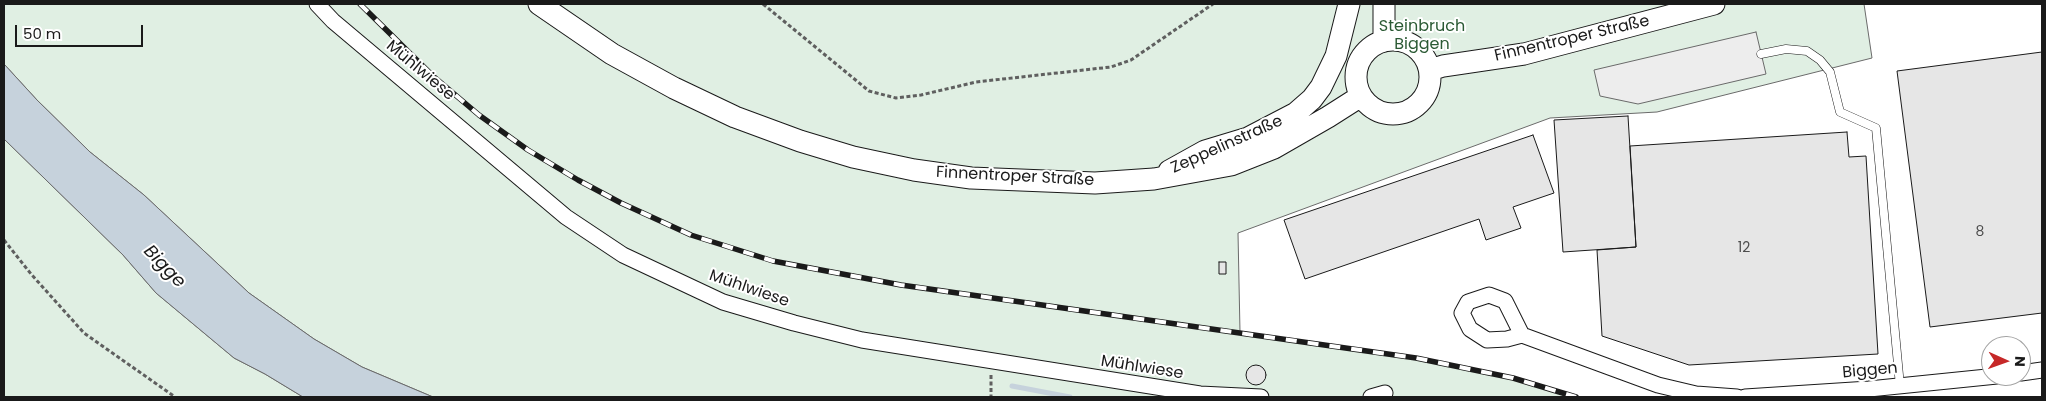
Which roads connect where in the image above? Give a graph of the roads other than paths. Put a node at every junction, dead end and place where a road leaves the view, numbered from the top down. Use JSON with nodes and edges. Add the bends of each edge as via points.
{"nodes":[{"id":1,"x":317,"y":4,"type":"edge"},
{"id":2,"x":539,"y":4,"type":"edge"},
{"id":3,"x":1349,"y":4,"type":"edge"},
{"id":4,"x":1384,"y":4,"type":"edge"},
{"id":5,"x":1714,"y":4,"type":"edge"},
{"id":6,"x":1384,"y":41,"type":"junction"},
{"id":7,"x":1761,"y":54,"type":"dead end"},
{"id":8,"x":1430,"y":70,"type":"junction"},
{"id":9,"x":1361,"y":96,"type":"junction"},
{"id":10,"x":1154,"y":178,"type":"junction"},
{"id":11,"x":1522,"y":335,"type":"dead end"},
{"id":12,"x":1981,"y":378,"type":"edge"},
{"id":13,"x":1900,"y":386,"type":"junction"},
{"id":14,"x":1261,"y":397,"type":"edge"},
{"id":15,"x":1737,"y":397,"type":"edge"},
{"id":16,"x":1745,"y":397,"type":"edge"}],
"edges":[{"from":1,"to":14,"type":"street","name":"Mühlwiese","via":[[566,217],[622,255],[723,302],[862,340],[1200,394]]},
{"from":2,"to":10,"type":"main road","name":"Finnentroper Straße","via":[[612,54],[674,88],[735,117],[853,157],[971,178],[1095,183]]},
{"from":3,"to":10,"type":"main road","name":"Zeppelinstraße","via":[[1336,56],[1312,99],[1296,113],[1248,138],[1205,151]]},
{"from":4,"to":6,"type":"main road"},
{"from":5,"to":8,"type":"main road","name":"Finnentroper Straße","via":[[1524,54]]},
{"from":6,"to":8,"type":"main road","via":[[1406,42],[1420,51]]},
{"from":6,"to":9,"type":"main road","via":[[1365,52],[1359,63],[1356,76]]},
{"from":7,"to":13,"type":"lane","via":[[1786,49],[1807,51],[1830,72],[1840,112],[1876,128]]},
{"from":8,"to":9,"type":"main road","via":[[1429,88],[1411,110],[1392,114],[1378,111]]},
{"from":9,"to":10,"type":"main road","name":"Finnentroper Straße","via":[[1274,148],[1231,165]]},
{"from":11,"to":15,"type":"street","via":[[1658,385],[1696,394]]},
{"from":12,"to":13,"type":"street","name":"Biggen"},
{"from":13,"to":16,"type":"street","name":"Biggen"}]}
